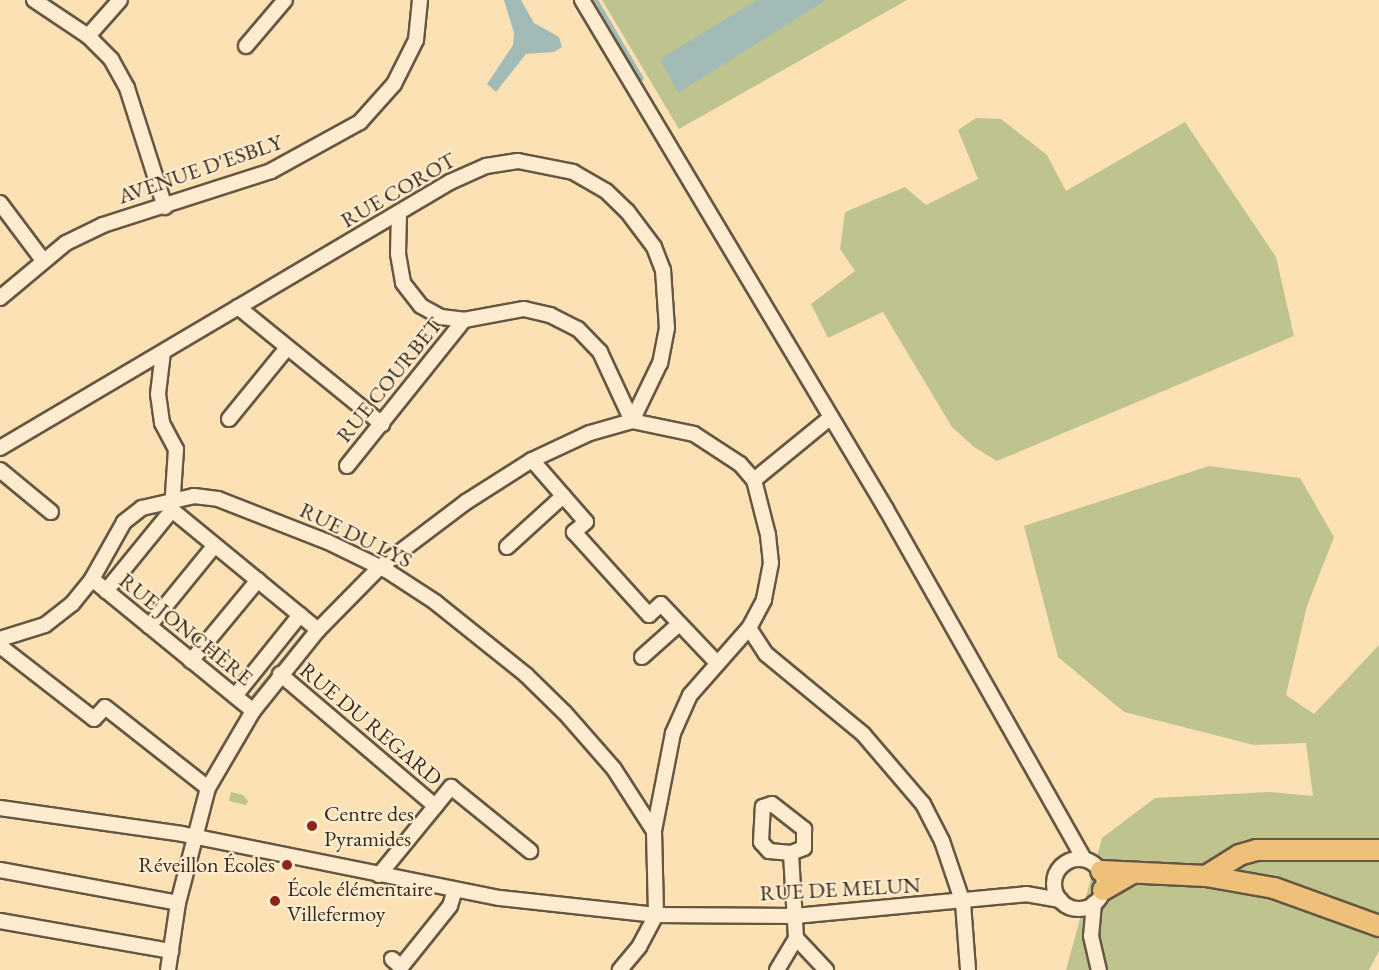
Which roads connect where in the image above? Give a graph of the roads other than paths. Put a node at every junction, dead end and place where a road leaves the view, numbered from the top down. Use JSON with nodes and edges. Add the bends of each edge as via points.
{"nodes":[{"id":1,"x":34,"y":0,"type":"edge"},
{"id":2,"x":120,"y":0,"type":"edge"},
{"id":3,"x":285,"y":0,"type":"edge"},
{"id":4,"x":420,"y":0,"type":"edge"},
{"id":5,"x":582,"y":0,"type":"edge"},
{"id":6,"x":88,"y":36,"type":"junction"},
{"id":7,"x":246,"y":46,"type":"dead end"},
{"id":8,"x":0,"y":203,"type":"edge"},
{"id":9,"x":165,"y":207,"type":"junction"},
{"id":10,"x":399,"y":213,"type":"junction"},
{"id":11,"x":42,"y":259,"type":"junction"},
{"id":12,"x":0,"y":298,"type":"edge"},
{"id":13,"x":238,"y":307,"type":"junction"},
{"id":14,"x":464,"y":320,"type":"junction"},
{"id":15,"x":287,"y":348,"type":"junction"},
{"id":16,"x":163,"y":352,"type":"junction"},
{"id":17,"x":831,"y":417,"type":"junction"},
{"id":18,"x":229,"y":419,"type":"dead end"},
{"id":19,"x":632,"y":421,"type":"junction"},
{"id":20,"x":382,"y":423,"type":"junction"},
{"id":21,"x":0,"y":448,"type":"edge"},
{"id":22,"x":532,"y":460,"type":"junction"},
{"id":23,"x":347,"y":466,"type":"dead end"},
{"id":24,"x":0,"y":470,"type":"edge"},
{"id":25,"x":754,"y":480,"type":"junction"},
{"id":26,"x":563,"y":496,"type":"junction"},
{"id":27,"x":173,"y":505,"type":"junction"},
{"id":28,"x":51,"y":512,"type":"dead end"},
{"id":29,"x":215,"y":545,"type":"junction"},
{"id":30,"x":507,"y":547,"type":"dead end"},
{"id":31,"x":380,"y":567,"type":"junction"},
{"id":32,"x":92,"y":579,"type":"junction"},
{"id":33,"x":258,"y":580,"type":"junction"},
{"id":34,"x":106,"y":591,"type":"junction"},
{"id":35,"x":300,"y":615,"type":"junction"},
{"id":36,"x":679,"y":624,"type":"junction"},
{"id":37,"x":149,"y":626,"type":"junction"},
{"id":38,"x":749,"y":628,"type":"junction"},
{"id":39,"x":318,"y":630,"type":"junction"},
{"id":40,"x":0,"y":639,"type":"edge"},
{"id":41,"x":0,"y":646,"type":"edge"},
{"id":42,"x":642,"y":657,"type":"dead end"},
{"id":43,"x":191,"y":661,"type":"junction"},
{"id":44,"x":716,"y":662,"type":"junction"},
{"id":45,"x":280,"y":674,"type":"junction"},
{"id":46,"x":235,"y":696,"type":"junction"},
{"id":47,"x":253,"y":711,"type":"junction"},
{"id":48,"x":208,"y":788,"type":"junction"},
{"id":49,"x":435,"y":806,"type":"junction"},
{"id":50,"x":0,"y":808,"type":"edge"},
{"id":51,"x":654,"y":831,"type":"junction"},
{"id":52,"x":1066,"y":835,"type":"junction"},
{"id":53,"x":194,"y":836,"type":"junction"},
{"id":54,"x":1379,"y":850,"type":"edge"},
{"id":55,"x":530,"y":851,"type":"dead end"},
{"id":56,"x":791,"y":854,"type":"dead end"},
{"id":57,"x":1084,"y":859,"type":"junction"},
{"id":58,"x":1065,"y":864,"type":"junction"},
{"id":59,"x":0,"y":870,"type":"edge"},
{"id":60,"x":379,"y":875,"type":"junction"},
{"id":61,"x":1206,"y":876,"type":"junction"},
{"id":62,"x":1055,"y":878,"type":"junction"},
{"id":63,"x":1099,"y":888,"type":"junction"},
{"id":64,"x":455,"y":890,"type":"junction"},
{"id":65,"x":1026,"y":894,"type":"junction"},
{"id":66,"x":1060,"y":900,"type":"junction"},
{"id":67,"x":178,"y":903,"type":"junction"},
{"id":68,"x":963,"y":903,"type":"junction"},
{"id":69,"x":1074,"y":908,"type":"junction"},
{"id":70,"x":656,"y":915,"type":"junction"},
{"id":71,"x":795,"y":916,"type":"junction"},
{"id":72,"x":0,"y":921,"type":"edge"},
{"id":73,"x":1378,"y":925,"type":"edge"},
{"id":74,"x":1091,"y":936,"type":"junction"},
{"id":75,"x":796,"y":938,"type":"junction"},
{"id":76,"x":171,"y":951,"type":"junction"},
{"id":77,"x":392,"y":959,"type":"dead end"},
{"id":78,"x":168,"y":970,"type":"edge"},
{"id":79,"x":620,"y":970,"type":"edge"},
{"id":80,"x":777,"y":970,"type":"edge"},
{"id":81,"x":826,"y":970,"type":"edge"},
{"id":82,"x":968,"y":970,"type":"edge"},
{"id":83,"x":1099,"y":970,"type":"edge"}],
"edges":[{"from":1,"to":6,"type":"street"},
{"from":2,"to":6,"type":"street"},
{"from":3,"to":7,"type":"street"},
{"from":4,"to":9,"type":"street","name":"AVENUE D'ESBLY","via":[[416,40],[399,75],[360,122],[271,171]]},
{"from":5,"to":17,"type":"street"},
{"from":6,"to":9,"type":"street","via":[[111,59],[127,88]]},
{"from":8,"to":11,"type":"street"},
{"from":9,"to":11,"type":"street","name":"AVENUE D'ESBLY","via":[[103,225]]},
{"from":10,"to":13,"type":"street","name":"RUE COROT"},
{"from":10,"to":14,"type":"street","via":[[398,254],[403,283],[421,306],[441,317]]},
{"from":10,"to":19,"type":"street","name":"RUE COROT","via":[[486,166],[518,161],[573,172],[606,191],[650,240],[663,270],[668,300],[660,363]]},
{"from":11,"to":12,"type":"street","name":"AVENUE D'ESBLY"},
{"from":13,"to":15,"type":"street"},
{"from":13,"to":16,"type":"street","name":"RUE COROT"},
{"from":14,"to":19,"type":"street","via":[[524,309],[550,315],[578,329],[600,352]]},
{"from":14,"to":20,"type":"street","name":"RUE COURBET"},
{"from":15,"to":18,"type":"street"},
{"from":15,"to":20,"type":"street"},
{"from":16,"to":21,"type":"street","name":"RUE COROT"},
{"from":16,"to":27,"type":"street","via":[[158,394],[162,423],[176,449]]},
{"from":17,"to":25,"type":"street"},
{"from":17,"to":52,"type":"street","via":[[1017,734]]},
{"from":19,"to":22,"type":"street","via":[[590,433]]},
{"from":19,"to":25,"type":"street","via":[[694,434],[740,464]]},
{"from":20,"to":23,"type":"street","name":"RUE COURBET"},
{"from":22,"to":26,"type":"street"},
{"from":22,"to":31,"type":"street","via":[[466,502]]},
{"from":24,"to":28,"type":"street"},
{"from":25,"to":38,"type":"street","via":[[771,563],[764,600]]},
{"from":26,"to":30,"type":"street"},
{"from":26,"to":36,"type":"street","via":[[586,522],[574,532],[610,572],[649,615],[661,604]]},
{"from":27,"to":29,"type":"street"},
{"from":27,"to":31,"type":"street","name":"RUE DU LYS","via":[[218,499],[263,514]]},
{"from":27,"to":32,"type":"street","name":"RUE DU LYS","via":[[142,508],[124,522]]},
{"from":27,"to":34,"type":"street"},
{"from":29,"to":33,"type":"street"},
{"from":29,"to":37,"type":"street"},
{"from":31,"to":39,"type":"street"},
{"from":31,"to":51,"type":"street","name":"RUE DU LYS","via":[[474,632],[565,713],[614,769]]},
{"from":32,"to":34,"type":"street","name":"RUE JONCHÈRE"},
{"from":32,"to":40,"type":"street","name":"RUE DU LYS","via":[[72,604],[45,625]]},
{"from":33,"to":35,"type":"street"},
{"from":33,"to":43,"type":"street"},
{"from":34,"to":37,"type":"street","name":"RUE JONCHÈRE"},
{"from":35,"to":39,"type":"street"},
{"from":35,"to":46,"type":"street"},
{"from":36,"to":42,"type":"street"},
{"from":36,"to":44,"type":"street"},
{"from":37,"to":43,"type":"street","name":"RUE JONCHÈRE"},
{"from":38,"to":44,"type":"street"},
{"from":38,"to":68,"type":"street","via":[[766,654],[863,734],[894,766],[923,804],[942,841]]},
{"from":39,"to":45,"type":"street"},
{"from":41,"to":48,"type":"street","via":[[94,719],[105,707]]},
{"from":43,"to":46,"type":"street","name":"RUE JONCHÈRE"},
{"from":44,"to":51,"type":"street","via":[[690,696],[673,733]]},
{"from":45,"to":47,"type":"street"},
{"from":45,"to":49,"type":"street","name":"RUE DU REGARD"},
{"from":46,"to":47,"type":"street","name":"RUE JONCHÈRE"},
{"from":47,"to":48,"type":"street"},
{"from":48,"to":53,"type":"street"},
{"from":49,"to":55,"type":"street","name":"RUE DU REGARD","via":[[450,787]]},
{"from":49,"to":60,"type":"street","name":"RUE DU REGARD"},
{"from":50,"to":53,"type":"street","name":"RUE DE MELUN"},
{"from":51,"to":70,"type":"street"},
{"from":52,"to":57,"type":"street"},
{"from":52,"to":58,"type":"street"},
{"from":53,"to":60,"type":"street","name":"RUE DE MELUN"},
{"from":53,"to":67,"type":"street"},
{"from":54,"to":61,"type":"highway","via":[[1256,850],[1239,855]]},
{"from":56,"to":71,"type":"street"},
{"from":57,"to":58,"type":"street"},
{"from":57,"to":63,"type":"street"},
{"from":58,"to":62,"type":"street"},
{"from":59,"to":67,"type":"street"},
{"from":60,"to":64,"type":"street","name":"RUE DE MELUN"},
{"from":61,"to":63,"type":"highway","via":[[1132,873]]},
{"from":61,"to":73,"type":"highway","via":[[1305,896]]},
{"from":62,"to":65,"type":"street","name":"RUE DE MELUN"},
{"from":62,"to":66,"type":"street"},
{"from":63,"to":69,"type":"street"},
{"from":63,"to":74,"type":"street"},
{"from":64,"to":70,"type":"street","name":"RUE DE MELUN"},
{"from":64,"to":77,"type":"street","via":[[450,906],[401,967]]},
{"from":65,"to":66,"type":"street","name":"RUE DE MELUN"},
{"from":65,"to":68,"type":"street","name":"RUE DE MELUN"},
{"from":66,"to":69,"type":"street"},
{"from":67,"to":76,"type":"street"},
{"from":68,"to":71,"type":"street","name":"RUE DE MELUN"},
{"from":68,"to":82,"type":"street"},
{"from":69,"to":74,"type":"street"},
{"from":70,"to":71,"type":"street","name":"RUE DE MELUN"},
{"from":70,"to":79,"type":"street","via":[[639,947]]},
{"from":71,"to":75,"type":"street"},
{"from":72,"to":76,"type":"street"},
{"from":74,"to":83,"type":"street"},
{"from":75,"to":80,"type":"street"},
{"from":75,"to":81,"type":"street"},
{"from":76,"to":78,"type":"street"}]}
